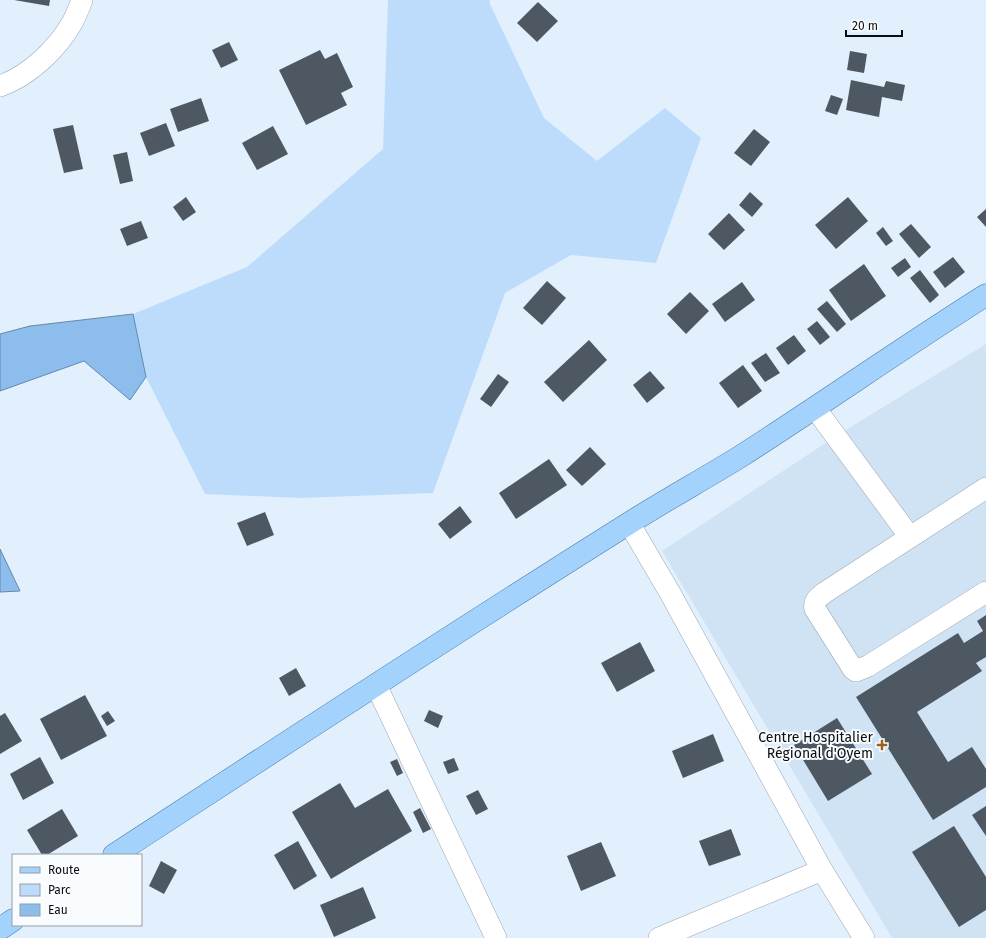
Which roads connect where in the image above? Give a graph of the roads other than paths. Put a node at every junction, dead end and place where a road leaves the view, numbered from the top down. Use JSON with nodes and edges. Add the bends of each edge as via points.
{"nodes":[{"id":1,"x":82,"y":0,"type":"edge"},
{"id":2,"x":0,"y":86,"type":"edge"},
{"id":3,"x":986,"y":295,"type":"edge"},
{"id":4,"x":815,"y":408,"type":"junction"},
{"id":5,"x":986,"y":488,"type":"edge"},
{"id":6,"x":629,"y":523,"type":"junction"},
{"id":7,"x":910,"y":538,"type":"junction"},
{"id":8,"x":986,"y":592,"type":"edge"},
{"id":9,"x":376,"y":685,"type":"junction"},
{"id":10,"x":116,"y":854,"type":"edge"},
{"id":11,"x":822,"y":870,"type":"junction"},
{"id":12,"x":12,"y":921,"type":"edge"},
{"id":13,"x":0,"y":929,"type":"edge"},
{"id":14,"x":496,"y":938,"type":"edge"},
{"id":15,"x":659,"y":938,"type":"edge"},
{"id":16,"x":864,"y":938,"type":"edge"}],
"edges":[{"from":1,"to":2,"type":"street","via":[[73,22],[58,44],[23,74]]},
{"from":3,"to":4,"type":"main road"},
{"from":4,"to":6,"type":"main road"},
{"from":4,"to":7,"type":"street"},
{"from":5,"to":7,"type":"street"},
{"from":6,"to":9,"type":"main road"},
{"from":6,"to":11,"type":"street"},
{"from":7,"to":8,"type":"street","via":[[816,599],[816,609],[853,669],[856,671],[868,666]]},
{"from":9,"to":10,"type":"main road"},
{"from":9,"to":14,"type":"street"},
{"from":11,"to":15,"type":"street"},
{"from":11,"to":16,"type":"street"},
{"from":12,"to":13,"type":"main road"}]}
